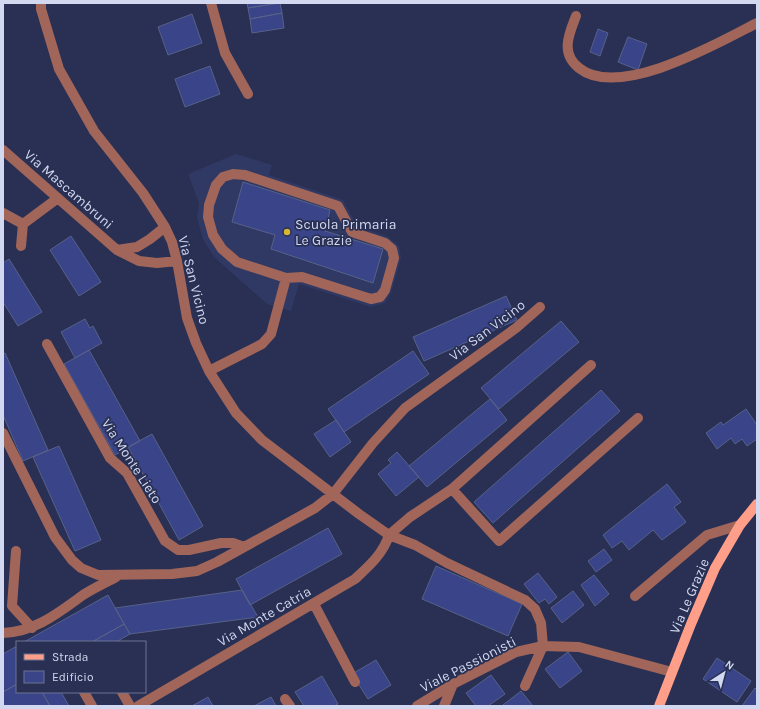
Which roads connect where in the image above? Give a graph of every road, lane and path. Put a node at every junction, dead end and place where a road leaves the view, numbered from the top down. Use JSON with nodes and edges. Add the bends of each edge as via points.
{"nodes":[{"id":1,"x":41,"y":3,"type":"edge"},
{"id":2,"x":210,"y":3,"type":"edge"},
{"id":3,"x":576,"y":16,"type":"dead end"},
{"id":4,"x":757,"y":23,"type":"edge"},
{"id":5,"x":248,"y":94,"type":"dead end"},
{"id":6,"x":3,"y":150,"type":"edge"},
{"id":7,"x":58,"y":198,"type":"junction"},
{"id":8,"x":3,"y":213,"type":"edge"},
{"id":9,"x":23,"y":224,"type":"junction"},
{"id":10,"x":165,"y":227,"type":"junction"},
{"id":11,"x":21,"y":246,"type":"dead end"},
{"id":12,"x":117,"y":250,"type":"junction"},
{"id":13,"x":177,"y":261,"type":"junction"},
{"id":14,"x":286,"y":278,"type":"junction"},
{"id":15,"x":540,"y":307,"type":"dead end"},
{"id":16,"x":47,"y":344,"type":"dead end"},
{"id":17,"x":591,"y":365,"type":"dead end"},
{"id":18,"x":208,"y":371,"type":"junction"},
{"id":19,"x":638,"y":418,"type":"dead end"},
{"id":20,"x":3,"y":433,"type":"edge"},
{"id":21,"x":452,"y":489,"type":"junction"},
{"id":22,"x":333,"y":494,"type":"junction"},
{"id":23,"x":757,"y":504,"type":"edge"},
{"id":24,"x":740,"y":525,"type":"junction"},
{"id":25,"x":389,"y":535,"type":"junction"},
{"id":26,"x":244,"y":547,"type":"junction"},
{"id":27,"x":16,"y":551,"type":"dead end"},
{"id":28,"x":119,"y":576,"type":"junction"},
{"id":29,"x":635,"y":596,"type":"dead end"},
{"id":30,"x":314,"y":604,"type":"junction"},
{"id":31,"x":32,"y":628,"type":"junction"},
{"id":32,"x":3,"y":633,"type":"edge"},
{"id":33,"x":543,"y":646,"type":"junction"},
{"id":34,"x":672,"y":672,"type":"junction"},
{"id":35,"x":355,"y":682,"type":"dead end"},
{"id":36,"x":453,"y":684,"type":"junction"},
{"id":37,"x":525,"y":686,"type":"dead end"},
{"id":38,"x":85,"y":693,"type":"edge"},
{"id":39,"x":123,"y":693,"type":"edge"},
{"id":40,"x":92,"y":706,"type":"edge"},
{"id":41,"x":130,"y":706,"type":"edge"},
{"id":42,"x":138,"y":706,"type":"edge"},
{"id":43,"x":416,"y":706,"type":"edge"},
{"id":44,"x":444,"y":706,"type":"edge"},
{"id":45,"x":659,"y":706,"type":"edge"}],
"edges":[{"from":1,"to":10,"type":"street","name":"Via San Vicino","via":[[59,69],[94,131],[143,193]]},
{"from":2,"to":5,"type":"street","via":[[225,53]]},
{"from":3,"to":4,"type":"street","via":[[568,37],[570,57],[584,72],[604,77],[627,76],[655,70],[694,55]]},
{"from":6,"to":7,"type":"street","name":"Via Mascambruni"},
{"from":7,"to":9,"type":"street"},
{"from":7,"to":12,"type":"street","name":"Via Mascambruni"},
{"from":8,"to":9,"type":"street"},
{"from":9,"to":11,"type":"street"},
{"from":10,"to":12,"type":"street","name":"Via Mascambruni","via":[[137,247]]},
{"from":10,"to":13,"type":"street","name":"Via San Vicino"},
{"from":12,"to":13,"type":"street","name":"Via Mascambruni","via":[[139,261]]},
{"from":13,"to":18,"type":"street","name":"Via San Vicino","via":[[187,318]]},
{"from":14,"to":14,"type":"street","via":[[237,262],[222,250],[213,234],[208,217],[216,186],[223,177],[233,174],[245,175],[338,206],[352,232],[385,243],[392,249],[394,258],[380,297],[371,299],[302,277]]},
{"from":14,"to":18,"type":"street","via":[[271,334],[262,344]]},
{"from":15,"to":22,"type":"street","name":"Via San Vicino","via":[[516,328],[406,408],[373,443]]},
{"from":16,"to":26,"type":"street","name":"Via Monte Lieto","via":[[110,458],[127,473],[165,542],[178,550],[221,543],[233,543]]},
{"from":17,"to":21,"type":"street"},
{"from":18,"to":22,"type":"street","name":"Via San Vicino","via":[[236,413],[262,440]]},
{"from":19,"to":21,"type":"street","via":[[499,541]]},
{"from":20,"to":28,"type":"street","via":[[55,538],[72,560],[81,568],[98,575]]},
{"from":21,"to":25,"type":"street","via":[[410,517]]},
{"from":22,"to":25,"type":"street","name":"Via San Vicino"},
{"from":22,"to":26,"type":"street","via":[[315,508]]},
{"from":23,"to":24,"type":"main road","name":"Via Le Grazie"},
{"from":24,"to":29,"type":"street","via":[[707,535]]},
{"from":24,"to":34,"type":"main road","name":"Via Le Grazie","via":[[715,568]]},
{"from":25,"to":30,"type":"street","name":"Via Monte Catria","via":[[375,560],[355,579]]},
{"from":25,"to":33,"type":"street","name":"Via San Vicino","via":[[415,545],[525,600],[535,609],[541,623]]},
{"from":26,"to":28,"type":"street","via":[[197,571]]},
{"from":27,"to":31,"type":"street","via":[[12,606]]},
{"from":28,"to":31,"type":"street","via":[[103,583],[61,612]]},
{"from":30,"to":35,"type":"street"},
{"from":30,"to":42,"type":"street","name":"Via Monte Catria"},
{"from":31,"to":32,"type":"street"},
{"from":33,"to":34,"type":"street","name":"Viale Passionisti","via":[[579,648]]},
{"from":33,"to":36,"type":"street","name":"Viale Passionisti","via":[[516,652]]},
{"from":33,"to":37,"type":"street","name":"Via San Vicino"},
{"from":34,"to":45,"type":"main road","name":"Via Le Grazie"},
{"from":36,"to":43,"type":"street","name":"Viale Passionisti"},
{"from":36,"to":44,"type":"street"},
{"from":38,"to":40,"type":"street"},
{"from":39,"to":41,"type":"street"}]}
